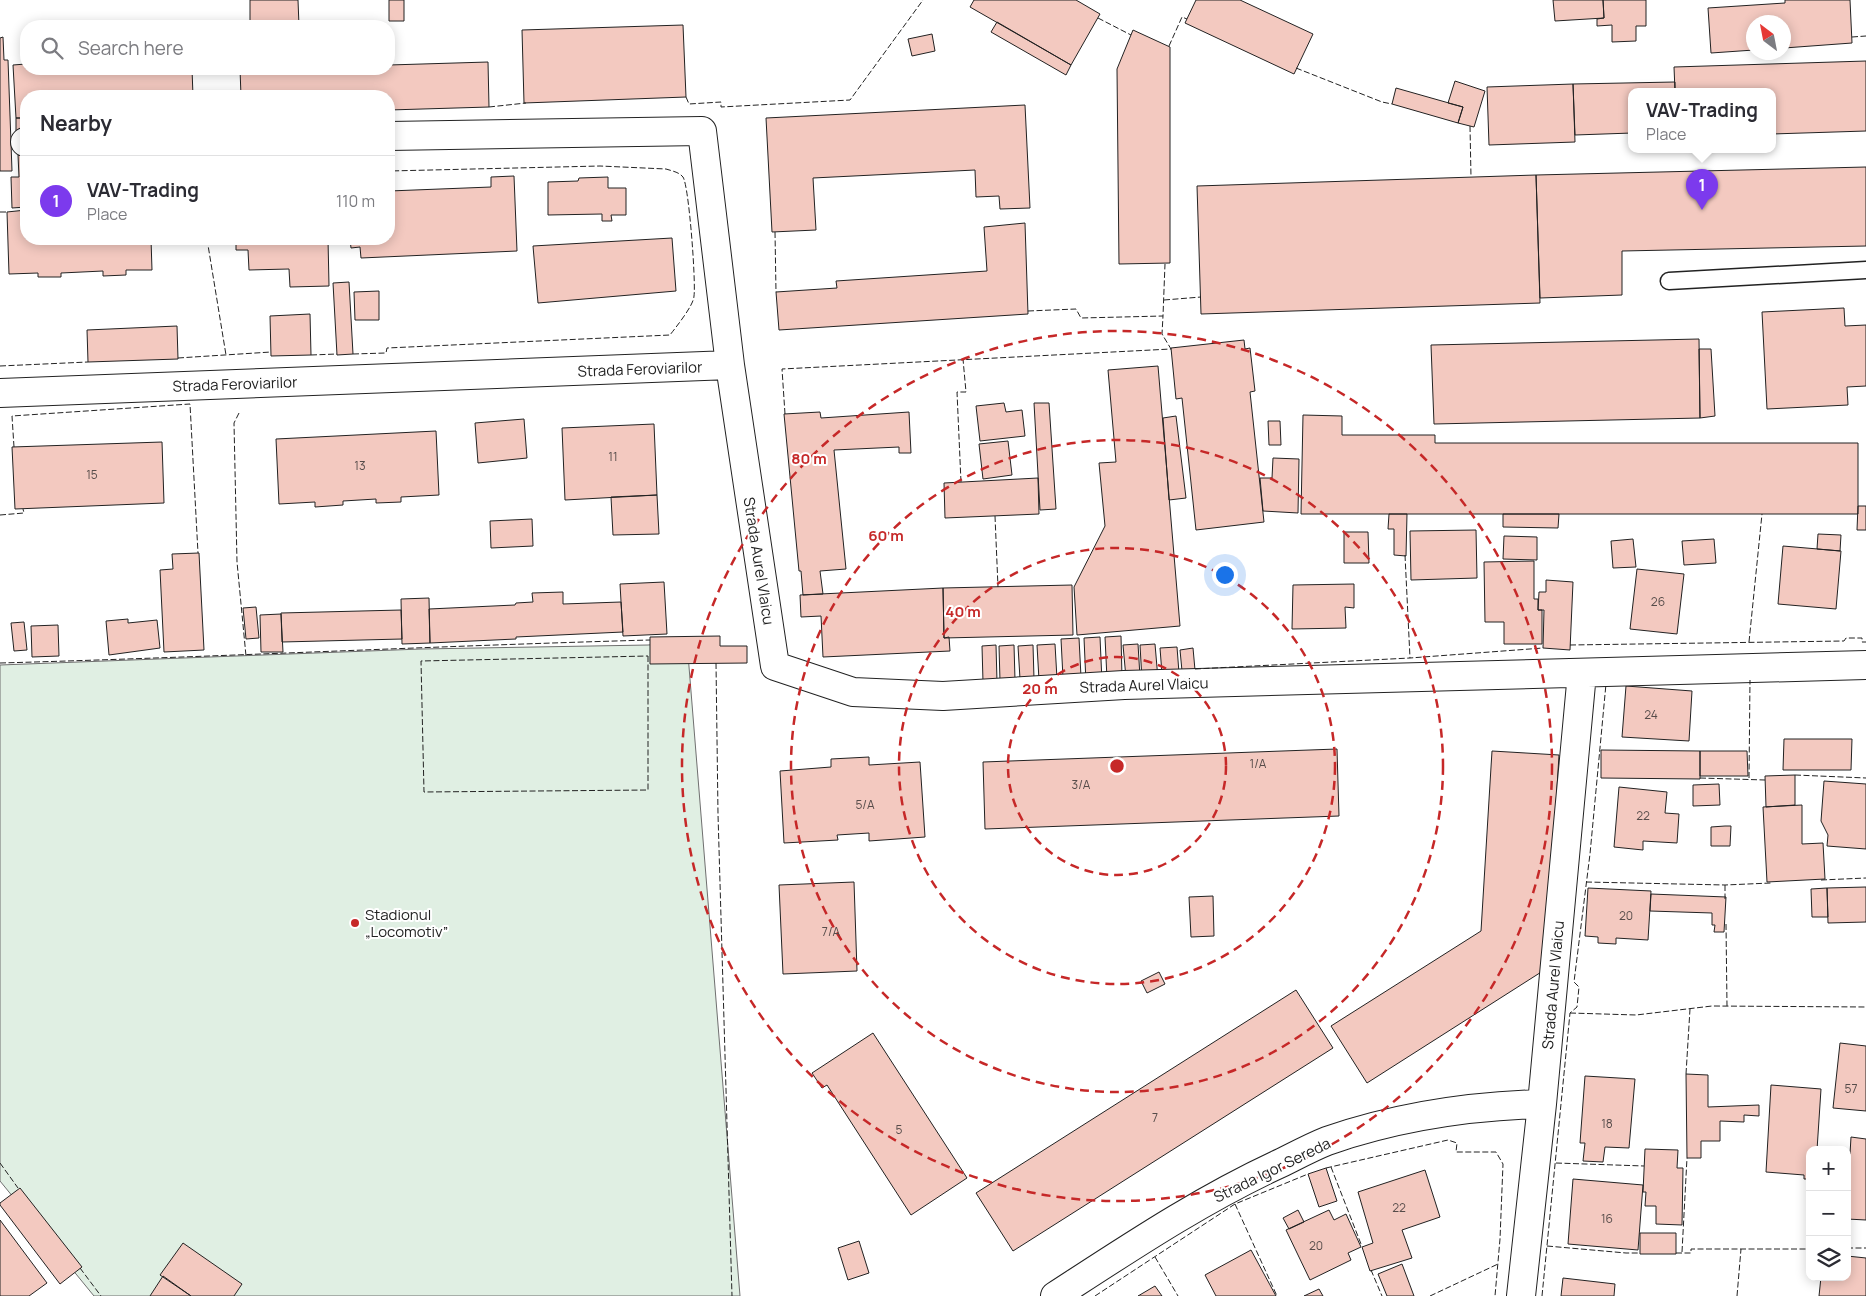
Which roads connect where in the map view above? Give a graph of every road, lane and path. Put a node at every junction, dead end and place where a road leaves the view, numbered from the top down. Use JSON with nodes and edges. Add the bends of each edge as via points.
{"nodes":[{"id":1,"x":395,"y":136,"type":"edge"},
{"id":2,"x":1866,"y":270,"type":"edge"},
{"id":3,"x":1669,"y":281,"type":"dead end"},
{"id":4,"x":730,"y":365,"type":"junction"},
{"id":5,"x":0,"y":393,"type":"edge"},
{"id":6,"x":1866,"y":665,"type":"edge"},
{"id":7,"x":1582,"y":674,"type":"junction"},
{"id":8,"x":1542,"y":1104,"type":"junction"},
{"id":9,"x":1055,"y":1296,"type":"edge"},
{"id":10,"x":1521,"y":1296,"type":"edge"}],
"edges":[{"from":1,"to":4,"type":"street","via":[[702,131]]},
{"from":2,"to":3,"type":"lane"},
{"from":4,"to":5,"type":"street","name":"Strada Feroviarilor"},
{"from":4,"to":7,"type":"street","name":"Strada Aurel Vlaicu","via":[[775,666],[853,692],[943,696],[1124,685]]},
{"from":6,"to":7,"type":"street","name":"Strada Aurel Vlaicu"},
{"from":7,"to":8,"type":"street","name":"Strada Aurel Vlaicu"},
{"from":8,"to":9,"type":"street","name":"Strada Igor Sereda","via":[[1499,1105],[1432,1115],[1386,1124],[1326,1142],[1244,1180],[1162,1227]]},
{"from":8,"to":10,"type":"street","name":"Strada Aurel Vlaicu"}]}
